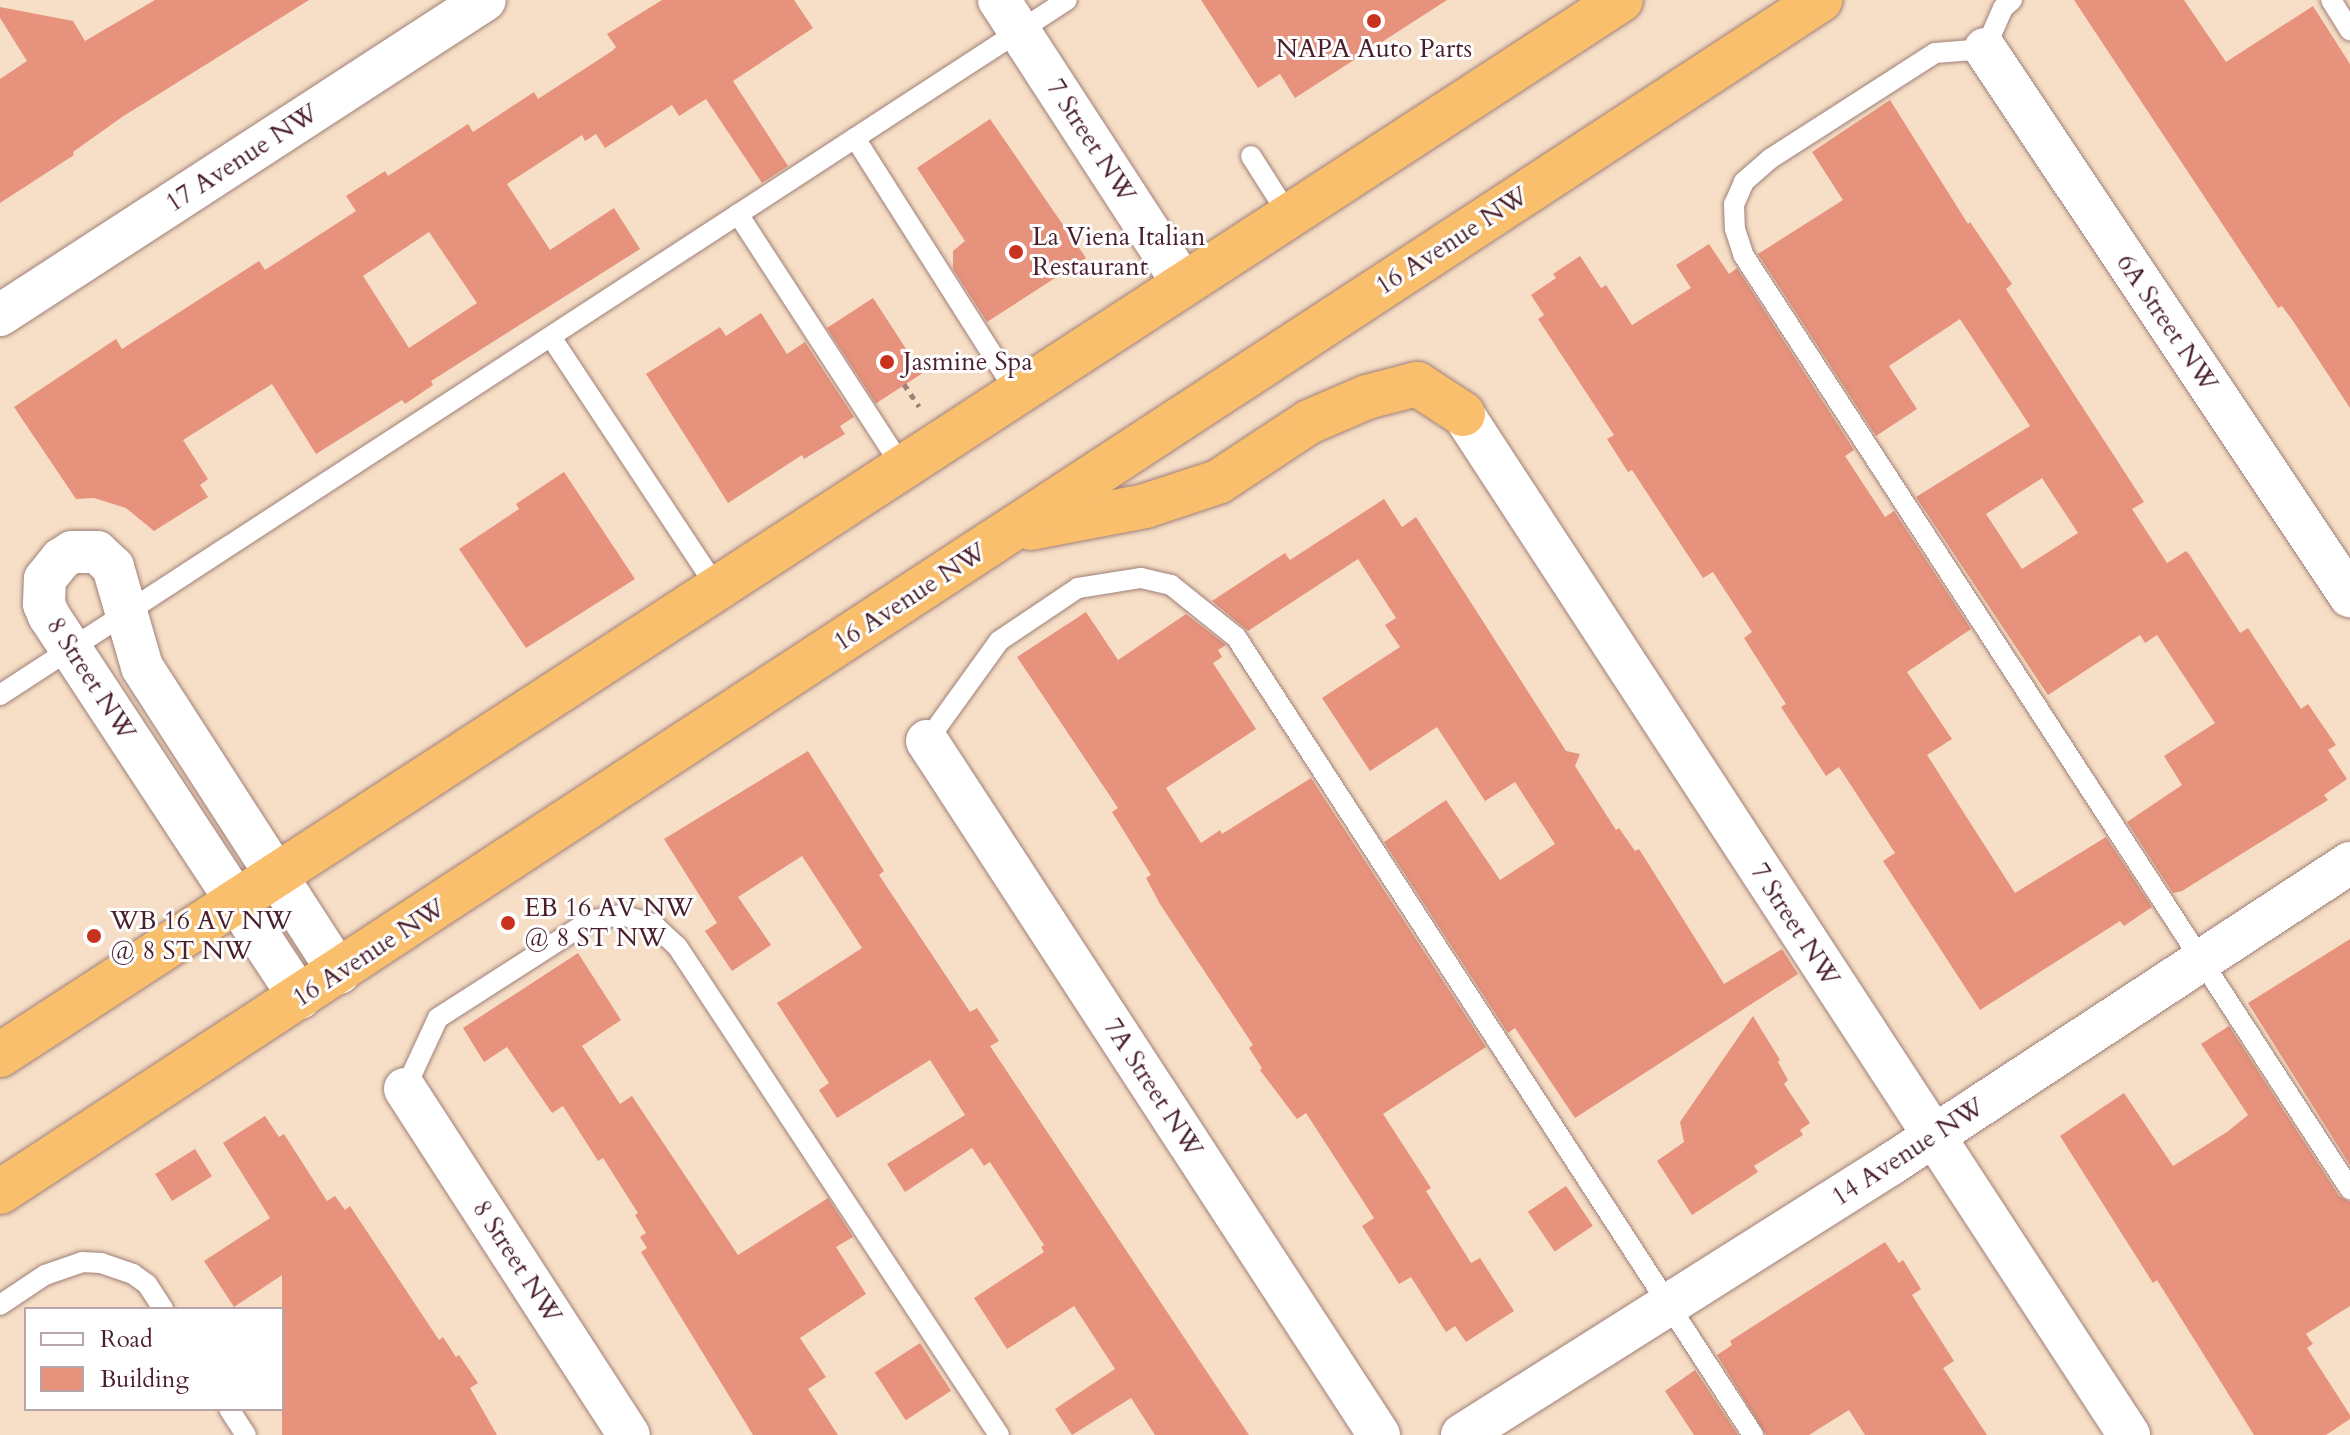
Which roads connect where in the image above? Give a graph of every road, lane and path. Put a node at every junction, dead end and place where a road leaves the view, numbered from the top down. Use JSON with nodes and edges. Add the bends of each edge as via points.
{"nodes":[{"id":1,"x":485,"y":0,"type":"edge"},
{"id":2,"x":1067,"y":0,"type":"edge"},
{"id":3,"x":1820,"y":0,"type":"edge"},
{"id":4,"x":2012,"y":0,"type":"edge"},
{"id":5,"x":2331,"y":0,"type":"edge"},
{"id":6,"x":1605,"y":4,"type":"edge"},
{"id":7,"x":1009,"y":16,"type":"edge"},
{"id":8,"x":2350,"y":30,"type":"edge"},
{"id":9,"x":1985,"y":49,"type":"junction"},
{"id":10,"x":855,"y":138,"type":"junction"},
{"id":11,"x":1251,"y":156,"type":"dead end"},
{"id":12,"x":738,"y":214,"type":"junction"},
{"id":13,"x":1288,"y":214,"type":"junction"},
{"id":14,"x":1183,"y":283,"type":"junction"},
{"id":15,"x":0,"y":315,"type":"edge"},
{"id":16,"x":551,"y":337,"type":"junction"},
{"id":17,"x":904,"y":384,"type":"dead end"},
{"id":18,"x":1016,"y":392,"type":"junction"},
{"id":19,"x":920,"y":407,"type":"dead end"},
{"id":20,"x":1463,"y":414,"type":"joint"},
{"id":21,"x":902,"y":467,"type":"junction"},
{"id":22,"x":1009,"y":532,"type":"junction"},
{"id":23,"x":717,"y":588,"type":"junction"},
{"id":24,"x":2350,"y":596,"type":"edge"},
{"id":25,"x":128,"y":614,"type":"junction"},
{"id":26,"x":71,"y":649,"type":"junction"},
{"id":27,"x":0,"y":695,"type":"edge"},
{"id":28,"x":927,"y":741,"type":"joint"},
{"id":29,"x":2350,"y":863,"type":"edge"},
{"id":30,"x":275,"y":877,"type":"junction"},
{"id":31,"x":237,"y":901,"type":"junction"},
{"id":32,"x":2201,"y":959,"type":"junction"},
{"id":33,"x":339,"y":973,"type":"junction"},
{"id":34,"x":300,"y":998,"type":"junction"},
{"id":35,"x":0,"y":1055,"type":"edge"},
{"id":36,"x":405,"y":1089,"type":"joint"},
{"id":37,"x":1932,"y":1137,"type":"junction"},
{"id":38,"x":2350,"y":1189,"type":"edge"},
{"id":39,"x":0,"y":1192,"type":"edge"},
{"id":40,"x":0,"y":1305,"type":"edge"},
{"id":41,"x":1669,"y":1306,"type":"junction"},
{"id":42,"x":162,"y":1307,"type":"edge"},
{"id":43,"x":230,"y":1411,"type":"edge"},
{"id":44,"x":246,"y":1435,"type":"edge"},
{"id":45,"x":629,"y":1435,"type":"edge"},
{"id":46,"x":999,"y":1435,"type":"edge"},
{"id":47,"x":1379,"y":1435,"type":"edge"},
{"id":48,"x":1462,"y":1435,"type":"edge"},
{"id":49,"x":1753,"y":1435,"type":"edge"},
{"id":50,"x":2129,"y":1435,"type":"edge"}],
"edges":[{"from":1,"to":15,"type":"street","name":"17 Avenue NW"},
{"from":2,"to":7,"type":"lane"},
{"from":3,"to":22,"type":"highway","name":"16 Avenue NW"},
{"from":4,"to":9,"type":"lane","via":[[2003,8]]},
{"from":5,"to":8,"type":"lane"},
{"from":6,"to":13,"type":"highway"},
{"from":7,"to":10,"type":"lane"},
{"from":7,"to":14,"type":"street","name":"7 Street NW"},
{"from":9,"to":24,"type":"street","name":"6A Street NW"},
{"from":9,"to":32,"type":"lane","via":[[1935,53],[1770,159],[1744,182],[1734,204],[1735,229],[1744,256]]},
{"from":10,"to":12,"type":"lane"},
{"from":10,"to":18,"type":"lane"},
{"from":11,"to":13,"type":"lane"},
{"from":12,"to":16,"type":"lane"},
{"from":12,"to":21,"type":"lane"},
{"from":13,"to":14,"type":"highway"},
{"from":14,"to":18,"type":"highway"},
{"from":16,"to":23,"type":"lane"},
{"from":16,"to":25,"type":"lane"},
{"from":17,"to":19,"type":"path"},
{"from":18,"to":21,"type":"highway"},
{"from":20,"to":22,"type":"highway","via":[[1417,384],[1377,394],[1309,422],[1218,482],[1145,506]]},
{"from":20,"to":37,"type":"street","name":"7 Street NW"},
{"from":21,"to":23,"type":"highway"},
{"from":22,"to":33,"type":"highway","name":"16 Avenue NW"},
{"from":23,"to":30,"type":"highway"},
{"from":25,"to":26,"type":"lane"},
{"from":25,"to":26,"type":"street","name":"8 Street NW","via":[[107,558],[84,550],[61,559],[45,579],[44,604]]},
{"from":25,"to":30,"type":"street","name":"8 Street NW","via":[[142,667]]},
{"from":26,"to":27,"type":"lane"},
{"from":26,"to":31,"type":"street","name":"8 Street NW"},
{"from":28,"to":41,"type":"lane","via":[[999,641],[1078,588],[1141,578],[1171,585],[1236,637]]},
{"from":28,"to":47,"type":"street","name":"7A Street NW"},
{"from":29,"to":32,"type":"street","name":"14 Avenue NW"},
{"from":30,"to":31,"type":"highway"},
{"from":30,"to":33,"type":"street","name":"8 Street NW"},
{"from":31,"to":34,"type":"street","name":"8 Street NW"},
{"from":31,"to":35,"type":"highway"},
{"from":32,"to":37,"type":"street","name":"14 Avenue NW"},
{"from":32,"to":38,"type":"lane"},
{"from":33,"to":34,"type":"highway","name":"16 Avenue NW"},
{"from":34,"to":39,"type":"highway","name":"16 Avenue NW"},
{"from":36,"to":45,"type":"street","name":"8 Street NW"},
{"from":36,"to":46,"type":"lane","via":[[438,1018],[589,921],[621,915],[653,924],[677,946]]},
{"from":37,"to":41,"type":"street","name":"14 Avenue NW"},
{"from":37,"to":50,"type":"street","name":"7 Street NW"},
{"from":40,"to":42,"type":"lane","via":[[45,1275],[82,1262],[133,1274]]},
{"from":41,"to":48,"type":"street","name":"14 Avenue NW"},
{"from":41,"to":49,"type":"lane"},
{"from":43,"to":44,"type":"lane"}]}
